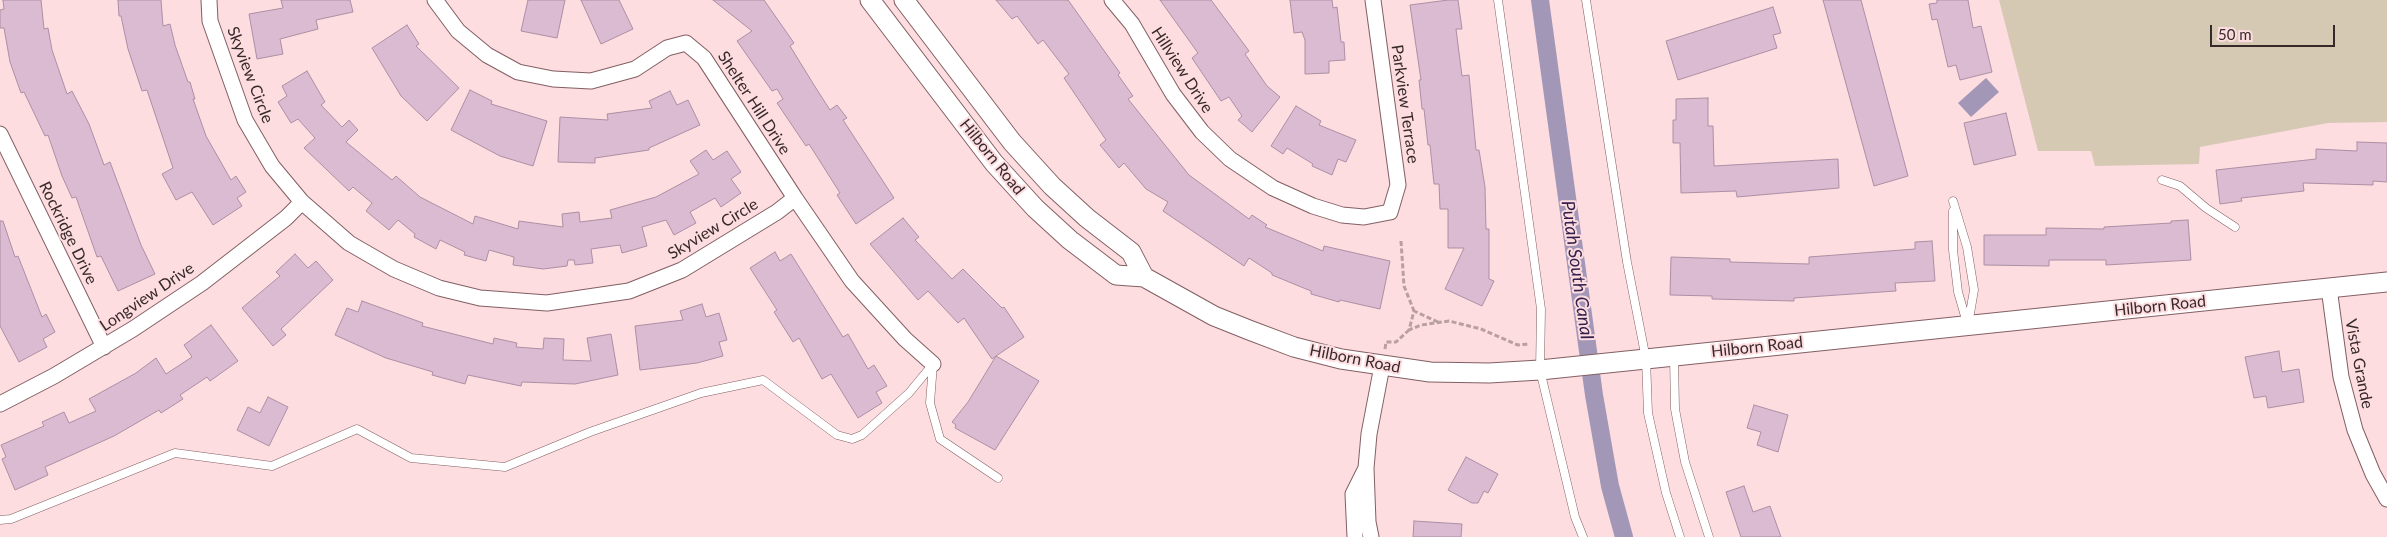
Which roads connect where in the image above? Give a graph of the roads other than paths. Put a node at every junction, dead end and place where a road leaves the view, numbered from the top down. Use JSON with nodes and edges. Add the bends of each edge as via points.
{"nodes":[{"id":1,"x":209,"y":0,"type":"edge"},
{"id":2,"x":435,"y":0,"type":"edge"},
{"id":3,"x":870,"y":0,"type":"edge"},
{"id":4,"x":904,"y":0,"type":"edge"},
{"id":5,"x":1112,"y":0,"type":"edge"},
{"id":6,"x":1373,"y":0,"type":"edge"},
{"id":7,"x":1498,"y":0,"type":"edge"},
{"id":8,"x":1586,"y":0,"type":"edge"},
{"id":9,"x":0,"y":134,"type":"edge"},
{"id":10,"x":2162,"y":180,"type":"dead end"},
{"id":11,"x":795,"y":198,"type":"junction"},
{"id":12,"x":302,"y":202,"type":"junction"},
{"id":13,"x":1390,"y":212,"type":"joint"},
{"id":14,"x":2235,"y":227,"type":"dead end"},
{"id":15,"x":1144,"y":277,"type":"junction"},
{"id":16,"x":2387,"y":282,"type":"edge"},
{"id":17,"x":2329,"y":288,"type":"junction"},
{"id":18,"x":1968,"y":325,"type":"junction"},
{"id":19,"x":104,"y":347,"type":"junction"},
{"id":20,"x":1674,"y":356,"type":"junction"},
{"id":21,"x":1640,"y":359,"type":"junction"},
{"id":22,"x":933,"y":364,"type":"junction"},
{"id":23,"x":1382,"y":366,"type":"junction"},
{"id":24,"x":1546,"y":370,"type":"junction"},
{"id":25,"x":0,"y":404,"type":"edge"},
{"id":26,"x":1366,"y":468,"type":"junction"},
{"id":27,"x":998,"y":478,"type":"dead end"},
{"id":28,"x":2387,"y":499,"type":"edge"},
{"id":29,"x":0,"y":520,"type":"edge"},
{"id":30,"x":1368,"y":532,"type":"edge"},
{"id":31,"x":1355,"y":537,"type":"edge"},
{"id":32,"x":1583,"y":537,"type":"edge"},
{"id":33,"x":1680,"y":537,"type":"edge"},
{"id":34,"x":1709,"y":537,"type":"edge"}],
"edges":[{"from":1,"to":12,"type":"street","name":"Skyview Circle","via":[[210,21],[245,120],[272,166]]},
{"from":2,"to":11,"type":"street","name":"Shelter Hill Drive","via":[[458,32],[486,55],[518,72],[553,79],[591,81],[635,69],[667,48],[686,43],[704,58]]},
{"from":3,"to":15,"type":"street","name":"Hilborn Road","via":[[994,163],[1035,208],[1116,275]]},
{"from":4,"to":15,"type":"street","name":"Hilborn Road","via":[[1012,142],[1080,212],[1131,252]]},
{"from":5,"to":13,"type":"street","name":"Hillview Drive","via":[[1132,24],[1173,94],[1202,132],[1230,160],[1273,188],[1313,206],[1364,218]]},
{"from":6,"to":13,"type":"street","name":"Parkview Terrace","via":[[1398,185]]},
{"from":7,"to":24,"type":"lane","via":[[1541,309],[1540,343]]},
{"from":8,"to":21,"type":"lane"},
{"from":9,"to":19,"type":"street","name":"Rockridge Drive"},
{"from":10,"to":14,"type":"lane","via":[[2180,186]]},
{"from":11,"to":12,"type":"street","name":"Skyview Circle","via":[[682,270],[629,291],[547,303],[480,298],[439,288],[394,269],[349,242]]},
{"from":11,"to":22,"type":"street","name":"Shelter Hill Drive","via":[[852,281],[905,339]]},
{"from":12,"to":19,"type":"street","name":"Longview Drive","via":[[202,283]]},
{"from":15,"to":23,"type":"street","name":"Hilborn Road","via":[[1214,316],[1248,330],[1313,352]]},
{"from":16,"to":17,"type":"street","name":"Hilborn Road"},
{"from":17,"to":18,"type":"street","name":"Hilborn Road"},
{"from":17,"to":28,"type":"street","name":"Vista Grande","via":[[2340,377],[2355,430]]},
{"from":18,"to":18,"type":"lane","via":[[1974,290],[1967,247],[1953,202],[1953,250],[1958,292]]},
{"from":18,"to":20,"type":"street","name":"Hilborn Road"},
{"from":19,"to":25,"type":"street","name":"Longview Drive"},
{"from":20,"to":21,"type":"street","name":"Hilborn Road"},
{"from":20,"to":34,"type":"lane","via":[[1675,409],[1684,453]]},
{"from":21,"to":24,"type":"street","name":"Hilborn Road"},
{"from":21,"to":33,"type":"lane","via":[[1648,413],[1666,493]]},
{"from":22,"to":27,"type":"lane","via":[[930,403],[940,439]]},
{"from":22,"to":29,"type":"lane","via":[[909,394],[862,435],[852,439],[837,435],[763,380],[701,393],[590,432],[505,467],[411,458],[354,427],[272,466],[174,454],[11,519]]},
{"from":23,"to":24,"type":"street","name":"Hilborn Road","via":[[1430,372]]},
{"from":23,"to":26,"type":"street","via":[[1370,426]]},
{"from":24,"to":32,"type":"lane","via":[[1575,517]]},
{"from":26,"to":30,"type":"street"},
{"from":26,"to":31,"type":"street","via":[[1353,494]]}]}
